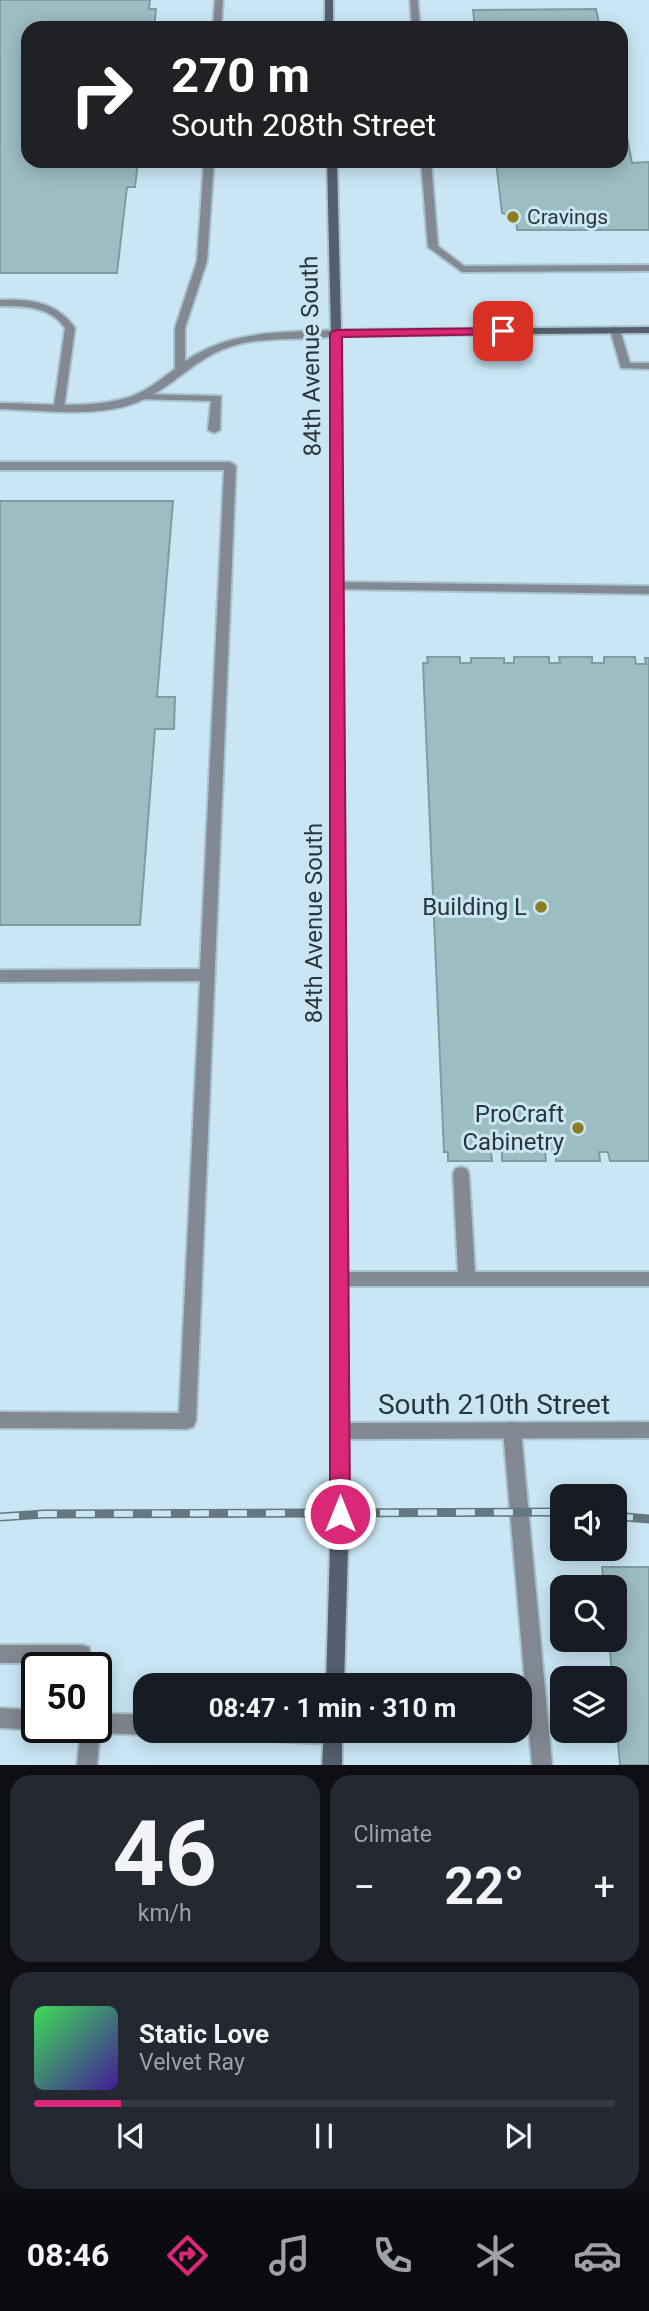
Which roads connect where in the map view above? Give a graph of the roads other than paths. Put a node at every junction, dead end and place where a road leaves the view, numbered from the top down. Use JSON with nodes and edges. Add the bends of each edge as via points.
{"nodes":[{"id":1,"x":219,"y":0,"type":"edge"},
{"id":2,"x":328,"y":0,"type":"edge"},
{"id":3,"x":414,"y":0,"type":"edge"},
{"id":4,"x":218,"y":21,"type":"edge"},
{"id":5,"x":329,"y":21,"type":"edge"},
{"id":6,"x":416,"y":21,"type":"edge"},
{"id":7,"x":209,"y":168,"type":"edge"},
{"id":8,"x":332,"y":168,"type":"edge"},
{"id":9,"x":427,"y":168,"type":"edge"},
{"id":10,"x":649,"y":268,"type":"edge"},
{"id":11,"x":0,"y":303,"type":"edge"},
{"id":12,"x":615,"y":330,"type":"junction"},
{"id":13,"x":649,"y":330,"type":"edge"},
{"id":14,"x":336,"y":333,"type":"junction"},
{"id":15,"x":649,"y":366,"type":"edge"},
{"id":16,"x":180,"y":368,"type":"junction"},
{"id":17,"x":140,"y":397,"type":"junction"},
{"id":18,"x":0,"y":406,"type":"edge"},
{"id":19,"x":60,"y":406,"type":"junction"},
{"id":20,"x":214,"y":429,"type":"dead end"},
{"id":21,"x":0,"y":466,"type":"edge"},
{"id":22,"x":337,"y":586,"type":"junction"},
{"id":23,"x":649,"y":590,"type":"edge"},
{"id":24,"x":207,"y":975,"type":"junction"},
{"id":25,"x":0,"y":976,"type":"edge"},
{"id":26,"x":461,"y":1174,"type":"dead end"},
{"id":27,"x":339,"y":1279,"type":"junction"},
{"id":28,"x":467,"y":1279,"type":"junction"},
{"id":29,"x":649,"y":1279,"type":"edge"},
{"id":30,"x":0,"y":1420,"type":"edge"},
{"id":31,"x":512,"y":1430,"type":"junction"},
{"id":32,"x":649,"y":1430,"type":"edge"},
{"id":33,"x":340,"y":1431,"type":"junction"},
{"id":34,"x":0,"y":1654,"type":"edge"},
{"id":35,"x":21,"y":1654,"type":"edge"},
{"id":36,"x":335,"y":1673,"type":"edge"},
{"id":37,"x":0,"y":1718,"type":"edge"},
{"id":38,"x":21,"y":1719,"type":"edge"},
{"id":39,"x":112,"y":1724,"type":"edge"},
{"id":40,"x":133,"y":1725,"type":"edge"},
{"id":41,"x":89,"y":1743,"type":"edge"},
{"id":42,"x":333,"y":1743,"type":"edge"},
{"id":43,"x":87,"y":1765,"type":"edge"},
{"id":44,"x":332,"y":1765,"type":"edge"},
{"id":45,"x":542,"y":1765,"type":"edge"}],
"edges":[{"from":1,"to":4,"type":"street"},
{"from":2,"to":5,"type":"main road"},
{"from":3,"to":6,"type":"street"},
{"from":7,"to":16,"type":"street","via":[[202,261],[180,328]]},
{"from":8,"to":14,"type":"main road","name":"84th Avenue South"},
{"from":9,"to":10,"type":"street","via":[[433,247],[463,269]]},
{"from":11,"to":19,"type":"street","via":[[45,307],[66,320],[70,328]]},
{"from":12,"to":13,"type":"main road"},
{"from":12,"to":14,"type":"main road"},
{"from":12,"to":15,"type":"street","via":[[625,366]]},
{"from":14,"to":16,"type":"street","via":[[242,340]]},
{"from":14,"to":22,"type":"main road","name":"84th Avenue South"},
{"from":16,"to":17,"type":"street"},
{"from":17,"to":19,"type":"street","via":[[123,403]]},
{"from":17,"to":20,"type":"street","via":[[217,398]]},
{"from":18,"to":19,"type":"street"},
{"from":21,"to":24,"type":"street","via":[[230,466]]},
{"from":22,"to":23,"type":"street"},
{"from":22,"to":27,"type":"main road","name":"84th Avenue South"},
{"from":24,"to":25,"type":"street"},
{"from":24,"to":30,"type":"street","via":[[187,1421]]},
{"from":26,"to":28,"type":"street"},
{"from":27,"to":28,"type":"street"},
{"from":27,"to":33,"type":"main road","name":"84th Avenue South"},
{"from":28,"to":29,"type":"street"},
{"from":31,"to":32,"type":"street","name":"South 210th Street"},
{"from":31,"to":33,"type":"street","name":"South 210th Street"},
{"from":31,"to":45,"type":"street"},
{"from":33,"to":36,"type":"main road","name":"84th Avenue South"},
{"from":34,"to":35,"type":"street"},
{"from":37,"to":38,"type":"street"},
{"from":39,"to":40,"type":"street"},
{"from":41,"to":43,"type":"street"},
{"from":42,"to":44,"type":"main road"}]}
